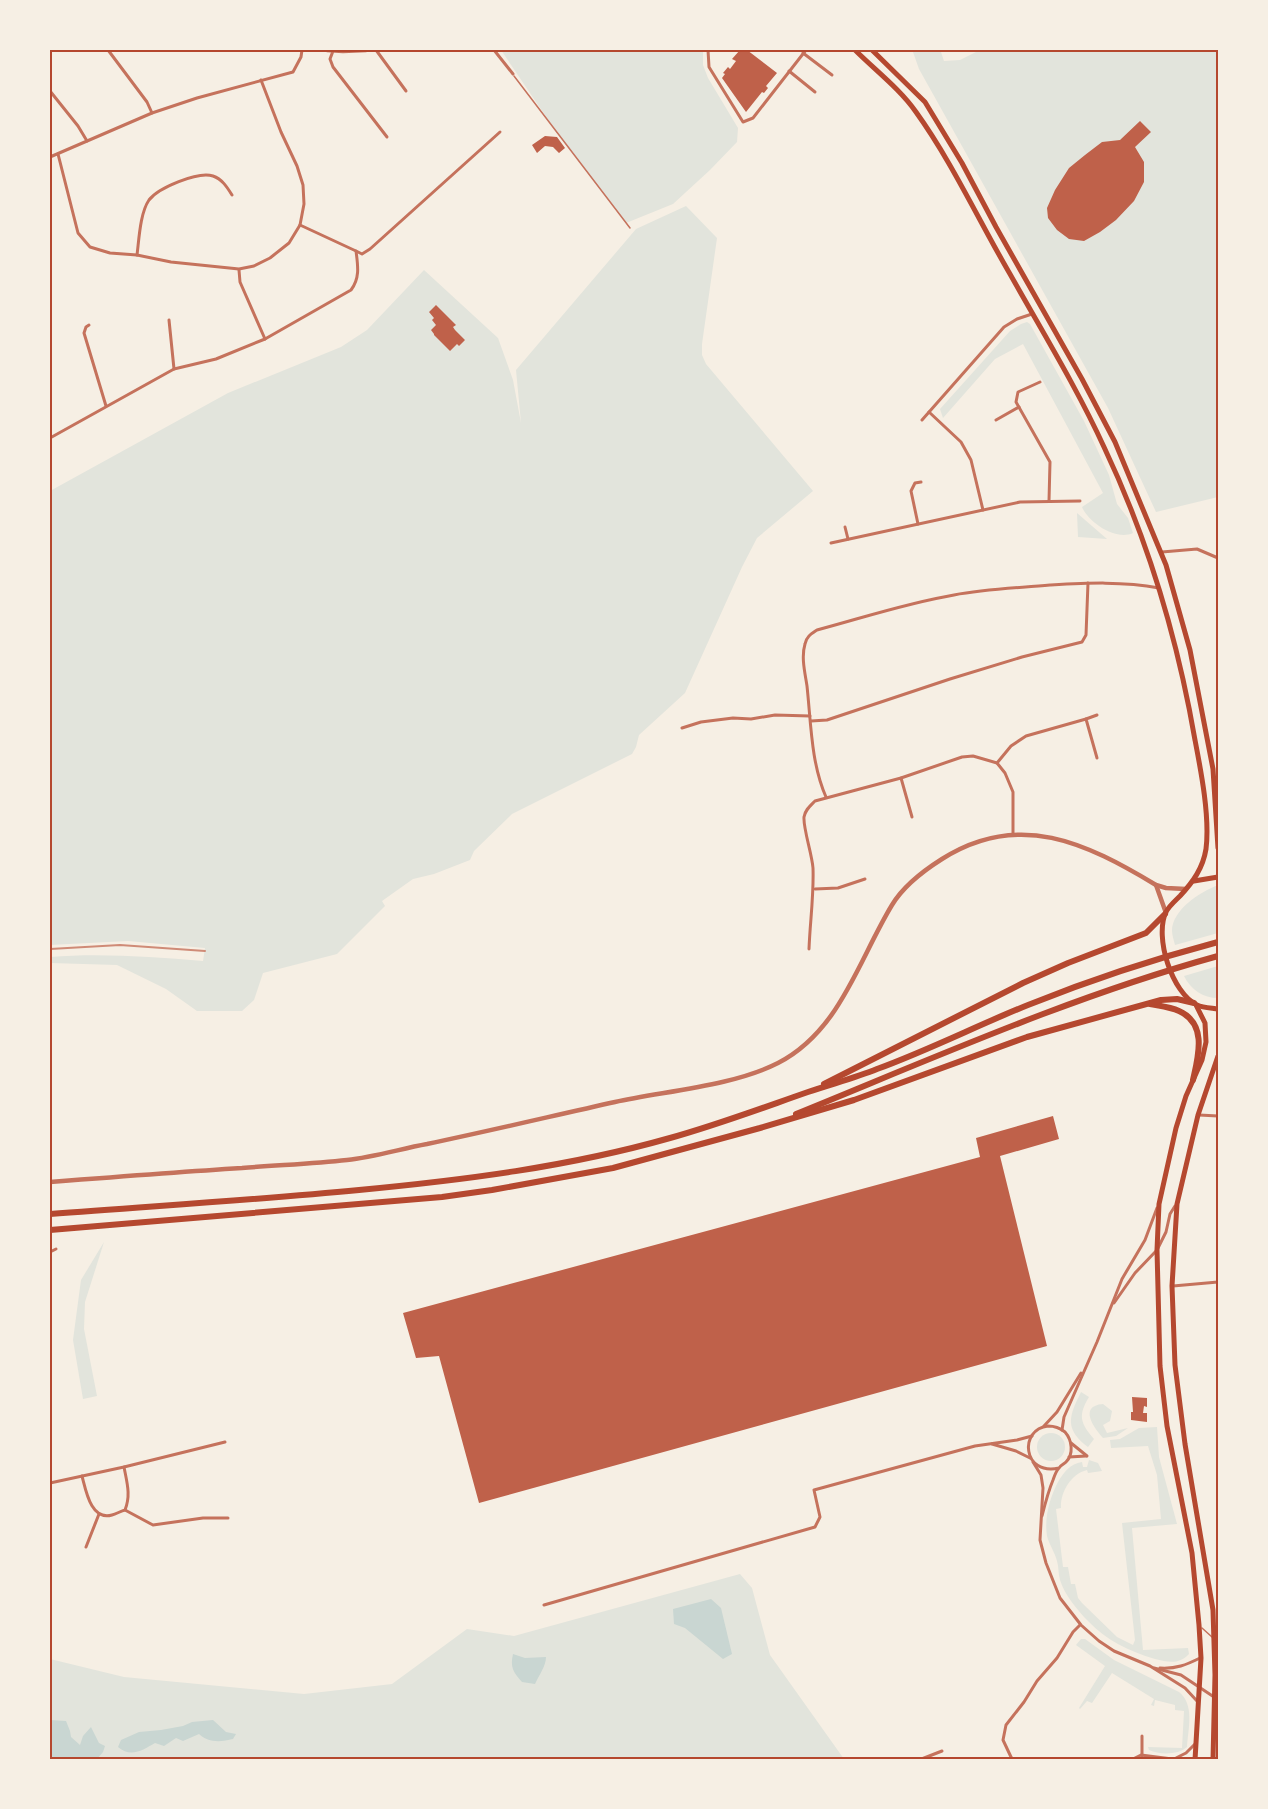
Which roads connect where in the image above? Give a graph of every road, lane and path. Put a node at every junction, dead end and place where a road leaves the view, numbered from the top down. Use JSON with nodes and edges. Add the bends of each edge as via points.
{"nodes":[{"id":1,"x":108,"y":50,"type":"edge"},
{"id":2,"x":302,"y":50,"type":"edge"},
{"id":3,"x":330,"y":50,"type":"edge"},
{"id":4,"x":366,"y":50,"type":"edge"},
{"id":5,"x":376,"y":50,"type":"edge"},
{"id":6,"x":494,"y":50,"type":"edge"},
{"id":7,"x":708,"y":50,"type":"edge"},
{"id":8,"x":855,"y":50,"type":"edge"},
{"id":9,"x":872,"y":50,"type":"edge"},
{"id":10,"x":805,"y":51,"type":"edge"},
{"id":11,"x":789,"y":71,"type":"junction"},
{"id":12,"x":513,"y":74,"type":"joint"},
{"id":13,"x":832,"y":75,"type":"dead end"},
{"id":14,"x":261,"y":80,"type":"junction"},
{"id":15,"x":50,"y":91,"type":"edge"},
{"id":16,"x":406,"y":91,"type":"dead end"},
{"id":17,"x":815,"y":92,"type":"dead end"},
{"id":18,"x":152,"y":113,"type":"junction"},
{"id":19,"x":500,"y":132,"type":"dead end"},
{"id":20,"x":387,"y":137,"type":"dead end"},
{"id":21,"x":87,"y":141,"type":"junction"},
{"id":22,"x":58,"y":154,"type":"junction"},
{"id":23,"x":50,"y":157,"type":"edge"},
{"id":24,"x":232,"y":195,"type":"dead end"},
{"id":25,"x":300,"y":225,"type":"junction"},
{"id":26,"x":630,"y":228,"type":"dead end"},
{"id":27,"x":356,"y":252,"type":"junction"},
{"id":28,"x":137,"y":255,"type":"junction"},
{"id":29,"x":239,"y":269,"type":"junction"},
{"id":30,"x":1032,"y":314,"type":"junction"},
{"id":31,"x":169,"y":320,"type":"dead end"},
{"id":32,"x":90,"y":325,"type":"dead end"},
{"id":33,"x":265,"y":339,"type":"junction"},
{"id":34,"x":174,"y":369,"type":"junction"},
{"id":35,"x":1040,"y":382,"type":"dead end"},
{"id":36,"x":106,"y":406,"type":"junction"},
{"id":37,"x":1019,"y":407,"type":"junction"},
{"id":38,"x":929,"y":412,"type":"junction"},
{"id":39,"x":922,"y":420,"type":"dead end"},
{"id":40,"x":996,"y":420,"type":"dead end"},
{"id":41,"x":50,"y":438,"type":"edge"},
{"id":42,"x":921,"y":482,"type":"dead end"},
{"id":43,"x":1080,"y":501,"type":"dead end"},
{"id":44,"x":1049,"y":502,"type":"junction"},
{"id":45,"x":983,"y":510,"type":"junction"},
{"id":46,"x":918,"y":525,"type":"junction"},
{"id":47,"x":845,"y":526,"type":"dead end"},
{"id":48,"x":848,"y":539,"type":"junction"},
{"id":49,"x":831,"y":543,"type":"dead end"},
{"id":50,"x":1161,"y":552,"type":"junction"},
{"id":51,"x":1218,"y":558,"type":"edge"},
{"id":52,"x":1088,"y":583,"type":"junction"},
{"id":53,"x":1160,"y":588,"type":"junction"},
{"id":54,"x":1097,"y":715,"type":"dead end"},
{"id":55,"x":810,"y":716,"type":"junction"},
{"id":56,"x":1086,"y":719,"type":"junction"},
{"id":57,"x":810,"y":721,"type":"junction"},
{"id":58,"x":682,"y":728,"type":"dead end"},
{"id":59,"x":1097,"y":758,"type":"dead end"},
{"id":60,"x":997,"y":763,"type":"junction"},
{"id":61,"x":901,"y":778,"type":"junction"},
{"id":62,"x":826,"y":797,"type":"junction"},
{"id":63,"x":912,"y":817,"type":"dead end"},
{"id":64,"x":1013,"y":834,"type":"junction"},
{"id":65,"x":1218,"y":848,"type":"edge"},
{"id":66,"x":1218,"y":877,"type":"edge"},
{"id":67,"x":866,"y":879,"type":"dead end"},
{"id":68,"x":1194,"y":881,"type":"junction"},
{"id":69,"x":1156,"y":885,"type":"junction"},
{"id":70,"x":814,"y":889,"type":"junction"},
{"id":71,"x":1186,"y":889,"type":"junction"},
{"id":72,"x":1165,"y":914,"type":"junction"},
{"id":73,"x":1218,"y":942,"type":"edge"},
{"id":74,"x":809,"y":949,"type":"dead end"},
{"id":75,"x":1218,"y":956,"type":"edge"},
{"id":76,"x":1150,"y":1004,"type":"junction"},
{"id":77,"x":1195,"y":1004,"type":"junction"},
{"id":78,"x":1218,"y":1009,"type":"edge"},
{"id":79,"x":1218,"y":1056,"type":"edge"},
{"id":80,"x":1193,"y":1080,"type":"junction"},
{"id":81,"x":810,"y":1091,"type":"junction"},
{"id":82,"x":1198,"y":1115,"type":"junction"},
{"id":83,"x":1218,"y":1116,"type":"edge"},
{"id":84,"x":760,"y":1128,"type":"junction"},
{"id":85,"x":50,"y":1182,"type":"edge"},
{"id":86,"x":1159,"y":1204,"type":"junction"},
{"id":87,"x":1177,"y":1204,"type":"junction"},
{"id":88,"x":50,"y":1214,"type":"edge"},
{"id":89,"x":50,"y":1230,"type":"edge"},
{"id":90,"x":56,"y":1249,"type":"dead end"},
{"id":91,"x":1157,"y":1250,"type":"junction"},
{"id":92,"x":50,"y":1251,"type":"edge"},
{"id":93,"x":1218,"y":1282,"type":"edge"},
{"id":94,"x":1172,"y":1286,"type":"junction"},
{"id":95,"x":1111,"y":1307,"type":"junction"},
{"id":96,"x":1091,"y":1356,"type":"junction"},
{"id":97,"x":1043,"y":1427,"type":"junction"},
{"id":98,"x":1062,"y":1430,"type":"junction"},
{"id":99,"x":1032,"y":1436,"type":"junction"},
{"id":100,"x":225,"y":1442,"type":"dead end"},
{"id":101,"x":990,"y":1443,"type":"junction"},
{"id":102,"x":1071,"y":1443,"type":"junction"},
{"id":103,"x":1069,"y":1458,"type":"junction"},
{"id":104,"x":1032,"y":1460,"type":"junction"},
{"id":105,"x":124,"y":1467,"type":"junction"},
{"id":106,"x":1059,"y":1468,"type":"junction"},
{"id":107,"x":82,"y":1476,"type":"junction"},
{"id":108,"x":50,"y":1483,"type":"edge"},
{"id":109,"x":125,"y":1510,"type":"junction"},
{"id":110,"x":99,"y":1514,"type":"junction"},
{"id":111,"x":228,"y":1518,"type":"dead end"},
{"id":112,"x":1039,"y":1529,"type":"junction"},
{"id":113,"x":86,"y":1546,"type":"dead end"},
{"id":114,"x":544,"y":1605,"type":"dead end"},
{"id":115,"x":1213,"y":1611,"type":"junction"},
{"id":116,"x":1218,"y":1617,"type":"edge"},
{"id":117,"x":1081,"y":1625,"type":"junction"},
{"id":118,"x":1199,"y":1625,"type":"junction"},
{"id":119,"x":1216,"y":1638,"type":"edge"},
{"id":120,"x":1200,"y":1658,"type":"junction"},
{"id":121,"x":1150,"y":1666,"type":"junction"},
{"id":122,"x":1200,"y":1686,"type":"junction"},
{"id":123,"x":1214,"y":1697,"type":"junction"},
{"id":124,"x":1198,"y":1702,"type":"junction"},
{"id":125,"x":1216,"y":1721,"type":"edge"},
{"id":126,"x":1142,"y":1736,"type":"dead end"},
{"id":127,"x":1196,"y":1743,"type":"junction"},
{"id":128,"x":942,"y":1751,"type":"dead end"},
{"id":129,"x":934,"y":1754,"type":"junction"},
{"id":130,"x":1142,"y":1757,"type":"edge"},
{"id":131,"x":1012,"y":1759,"type":"edge"},
{"id":132,"x":1178,"y":1759,"type":"edge"},
{"id":133,"x":919,"y":1760,"type":"edge"},
{"id":134,"x":936,"y":1760,"type":"edge"},
{"id":135,"x":1131,"y":1760,"type":"edge"},
{"id":136,"x":1196,"y":1760,"type":"edge"},
{"id":137,"x":1212,"y":1760,"type":"edge"}],
"edges":[{"from":1,"to":18,"type":"street"},
{"from":2,"to":14,"type":"street","via":[[293,72]]},
{"from":3,"to":4,"type":"street"},
{"from":3,"to":20,"type":"street","via":[[333,67]]},
{"from":5,"to":16,"type":"street"},
{"from":6,"to":12,"type":"street"},
{"from":7,"to":11,"type":"street","via":[[710,67],[743,122],[753,118]]},
{"from":8,"to":30,"type":"highway","via":[[916,111]]},
{"from":9,"to":50,"type":"highway","via":[[925,102],[962,163],[1115,442]]},
{"from":10,"to":11,"type":"street"},
{"from":10,"to":13,"type":"street"},
{"from":11,"to":17,"type":"street"},
{"from":12,"to":26,"type":"lane"},
{"from":14,"to":18,"type":"street"},
{"from":14,"to":25,"type":"street","via":[[303,185]]},
{"from":15,"to":21,"type":"street"},
{"from":18,"to":21,"type":"street"},
{"from":19,"to":27,"type":"street","via":[[370,249],[362,254]]},
{"from":21,"to":22,"type":"street"},
{"from":22,"to":23,"type":"street"},
{"from":22,"to":28,"type":"street","via":[[81,238],[95,250]]},
{"from":24,"to":28,"type":"street","via":[[223,182],[205,174],[157,191],[148,202],[141,223]]},
{"from":25,"to":27,"type":"street"},
{"from":25,"to":29,"type":"street","via":[[289,243],[270,258]]},
{"from":27,"to":33,"type":"street","via":[[359,270],[351,290]]},
{"from":28,"to":29,"type":"street"},
{"from":29,"to":33,"type":"street","via":[[240,282]]},
{"from":30,"to":38,"type":"street","via":[[1004,327]]},
{"from":30,"to":53,"type":"highway","via":[[1104,447]]},
{"from":31,"to":34,"type":"street"},
{"from":32,"to":36,"type":"street","via":[[84,333]]},
{"from":33,"to":34,"type":"street","via":[[216,359]]},
{"from":34,"to":36,"type":"street"},
{"from":35,"to":37,"type":"street","via":[[1018,392]]},
{"from":36,"to":41,"type":"street"},
{"from":37,"to":40,"type":"street"},
{"from":37,"to":44,"type":"street","via":[[1050,462]]},
{"from":38,"to":39,"type":"street"},
{"from":38,"to":45,"type":"street","via":[[961,442],[971,459]]},
{"from":42,"to":46,"type":"street","via":[[915,483],[911,491]]},
{"from":43,"to":44,"type":"street"},
{"from":44,"to":45,"type":"street","via":[[1020,502]]},
{"from":45,"to":46,"type":"street"},
{"from":46,"to":48,"type":"street"},
{"from":47,"to":48,"type":"street"},
{"from":48,"to":49,"type":"street"},
{"from":50,"to":51,"type":"street","via":[[1197,549]]},
{"from":50,"to":65,"type":"highway","via":[[1192,660],[1213,769]]},
{"from":52,"to":53,"type":"street"},
{"from":52,"to":55,"type":"street","via":[[956,595],[900,606],[817,630],[805,641],[804,650]]},
{"from":52,"to":57,"type":"street","via":[[1086,635],[1082,642],[950,678],[827,720]]},
{"from":53,"to":68,"type":"highway","via":[[1178,652],[1203,789],[1206,850]]},
{"from":54,"to":56,"type":"street"},
{"from":55,"to":57,"type":"street"},
{"from":55,"to":58,"type":"street","via":[[733,718]]},
{"from":56,"to":59,"type":"street"},
{"from":56,"to":60,"type":"street","via":[[1026,736]]},
{"from":57,"to":62,"type":"street","via":[[816,770]]},
{"from":60,"to":61,"type":"street","via":[[974,756],[962,757]]},
{"from":60,"to":64,"type":"street","via":[[1012,792]]},
{"from":61,"to":62,"type":"street"},
{"from":61,"to":63,"type":"street"},
{"from":62,"to":70,"type":"street","via":[[808,807],[804,819]]},
{"from":64,"to":69,"type":"street","via":[[1070,842]]},
{"from":64,"to":85,"type":"street","via":[[953,852],[921,872],[894,902],[844,997],[825,1024],[796,1052],[764,1070],[350,1160]]},
{"from":66,"to":68,"type":"highway"},
{"from":67,"to":70,"type":"street","via":[[838,888]]},
{"from":68,"to":71,"type":"highway"},
{"from":69,"to":71,"type":"street"},
{"from":69,"to":72,"type":"street"},
{"from":70,"to":74,"type":"street"},
{"from":71,"to":72,"type":"highway"},
{"from":72,"to":77,"type":"highway","via":[[1162,940],[1172,976]]},
{"from":72,"to":81,"type":"highway","via":[[1146,933],[1023,983]]},
{"from":73,"to":81,"type":"highway","via":[[1062,992],[875,1070]]},
{"from":75,"to":84,"type":"highway","via":[[1037,1015]]},
{"from":76,"to":77,"type":"highway","via":[[1168,999]]},
{"from":76,"to":80,"type":"highway","via":[[1177,1010],[1195,1025],[1199,1050]]},
{"from":76,"to":84,"type":"highway","via":[[1027,1037],[854,1100]]},
{"from":77,"to":78,"type":"highway"},
{"from":77,"to":80,"type":"highway","via":[[1205,1023],[1206,1042]]},
{"from":79,"to":82,"type":"highway"},
{"from":80,"to":86,"type":"highway","via":[[1180,1110]]},
{"from":81,"to":88,"type":"highway","via":[[670,1138],[493,1176],[301,1196]]},
{"from":82,"to":83,"type":"street"},
{"from":82,"to":87,"type":"highway"},
{"from":84,"to":89,"type":"highway","via":[[613,1168],[492,1190]]},
{"from":86,"to":91,"type":"highway"},
{"from":86,"to":95,"type":"street"},
{"from":87,"to":91,"type":"street"},
{"from":87,"to":94,"type":"highway"},
{"from":90,"to":92,"type":"street"},
{"from":91,"to":95,"type":"street"},
{"from":91,"to":118,"type":"highway","via":[[1160,1366],[1167,1426],[1192,1553]]},
{"from":93,"to":94,"type":"street"},
{"from":94,"to":115,"type":"highway","via":[[1180,1410]]},
{"from":95,"to":96,"type":"street"},
{"from":96,"to":97,"type":"street","via":[[1066,1400]]},
{"from":96,"to":98,"type":"street"},
{"from":97,"to":98,"type":"street"},
{"from":97,"to":99,"type":"street"},
{"from":98,"to":102,"type":"street"},
{"from":99,"to":101,"type":"street"},
{"from":99,"to":104,"type":"street","via":[[1028,1448]]},
{"from":100,"to":105,"type":"street"},
{"from":101,"to":104,"type":"street"},
{"from":101,"to":114,"type":"street","via":[[814,1490],[820,1517],[815,1527]]},
{"from":102,"to":103,"type":"street"},
{"from":102,"to":103,"type":"street","via":[[1088,1456]]},
{"from":103,"to":106,"type":"street"},
{"from":104,"to":106,"type":"street","via":[[1042,1468]]},
{"from":104,"to":112,"type":"street","via":[[1043,1488]]},
{"from":105,"to":107,"type":"street"},
{"from":105,"to":109,"type":"street","via":[[129,1490]]},
{"from":106,"to":112,"type":"street"},
{"from":107,"to":108,"type":"street"},
{"from":107,"to":110,"type":"street","via":[[88,1497]]},
{"from":109,"to":110,"type":"street","via":[[109,1516]]},
{"from":109,"to":111,"type":"street","via":[[153,1525]]},
{"from":110,"to":113,"type":"street"},
{"from":112,"to":117,"type":"street","via":[[1046,1563],[1060,1598]]},
{"from":115,"to":116,"type":"lane"},
{"from":115,"to":119,"type":"highway"},
{"from":117,"to":121,"type":"street","via":[[1114,1651]]},
{"from":117,"to":131,"type":"street","via":[[1006,1725],[1003,1740]]},
{"from":118,"to":119,"type":"lane"},
{"from":118,"to":120,"type":"highway"},
{"from":119,"to":123,"type":"highway"},
{"from":120,"to":121,"type":"street","via":[[1173,1669]]},
{"from":120,"to":122,"type":"highway"},
{"from":121,"to":122,"type":"street","via":[[1181,1675]]},
{"from":121,"to":124,"type":"street","via":[[1185,1688]]},
{"from":122,"to":123,"type":"street"},
{"from":122,"to":124,"type":"highway"},
{"from":123,"to":125,"type":"highway"},
{"from":124,"to":127,"type":"highway"},
{"from":125,"to":137,"type":"highway"},
{"from":126,"to":130,"type":"street"},
{"from":127,"to":132,"type":"street"},
{"from":127,"to":136,"type":"highway"},
{"from":128,"to":129,"type":"street"},
{"from":129,"to":133,"type":"street"},
{"from":129,"to":134,"type":"street"},
{"from":130,"to":132,"type":"street"},
{"from":130,"to":135,"type":"street"}]}
